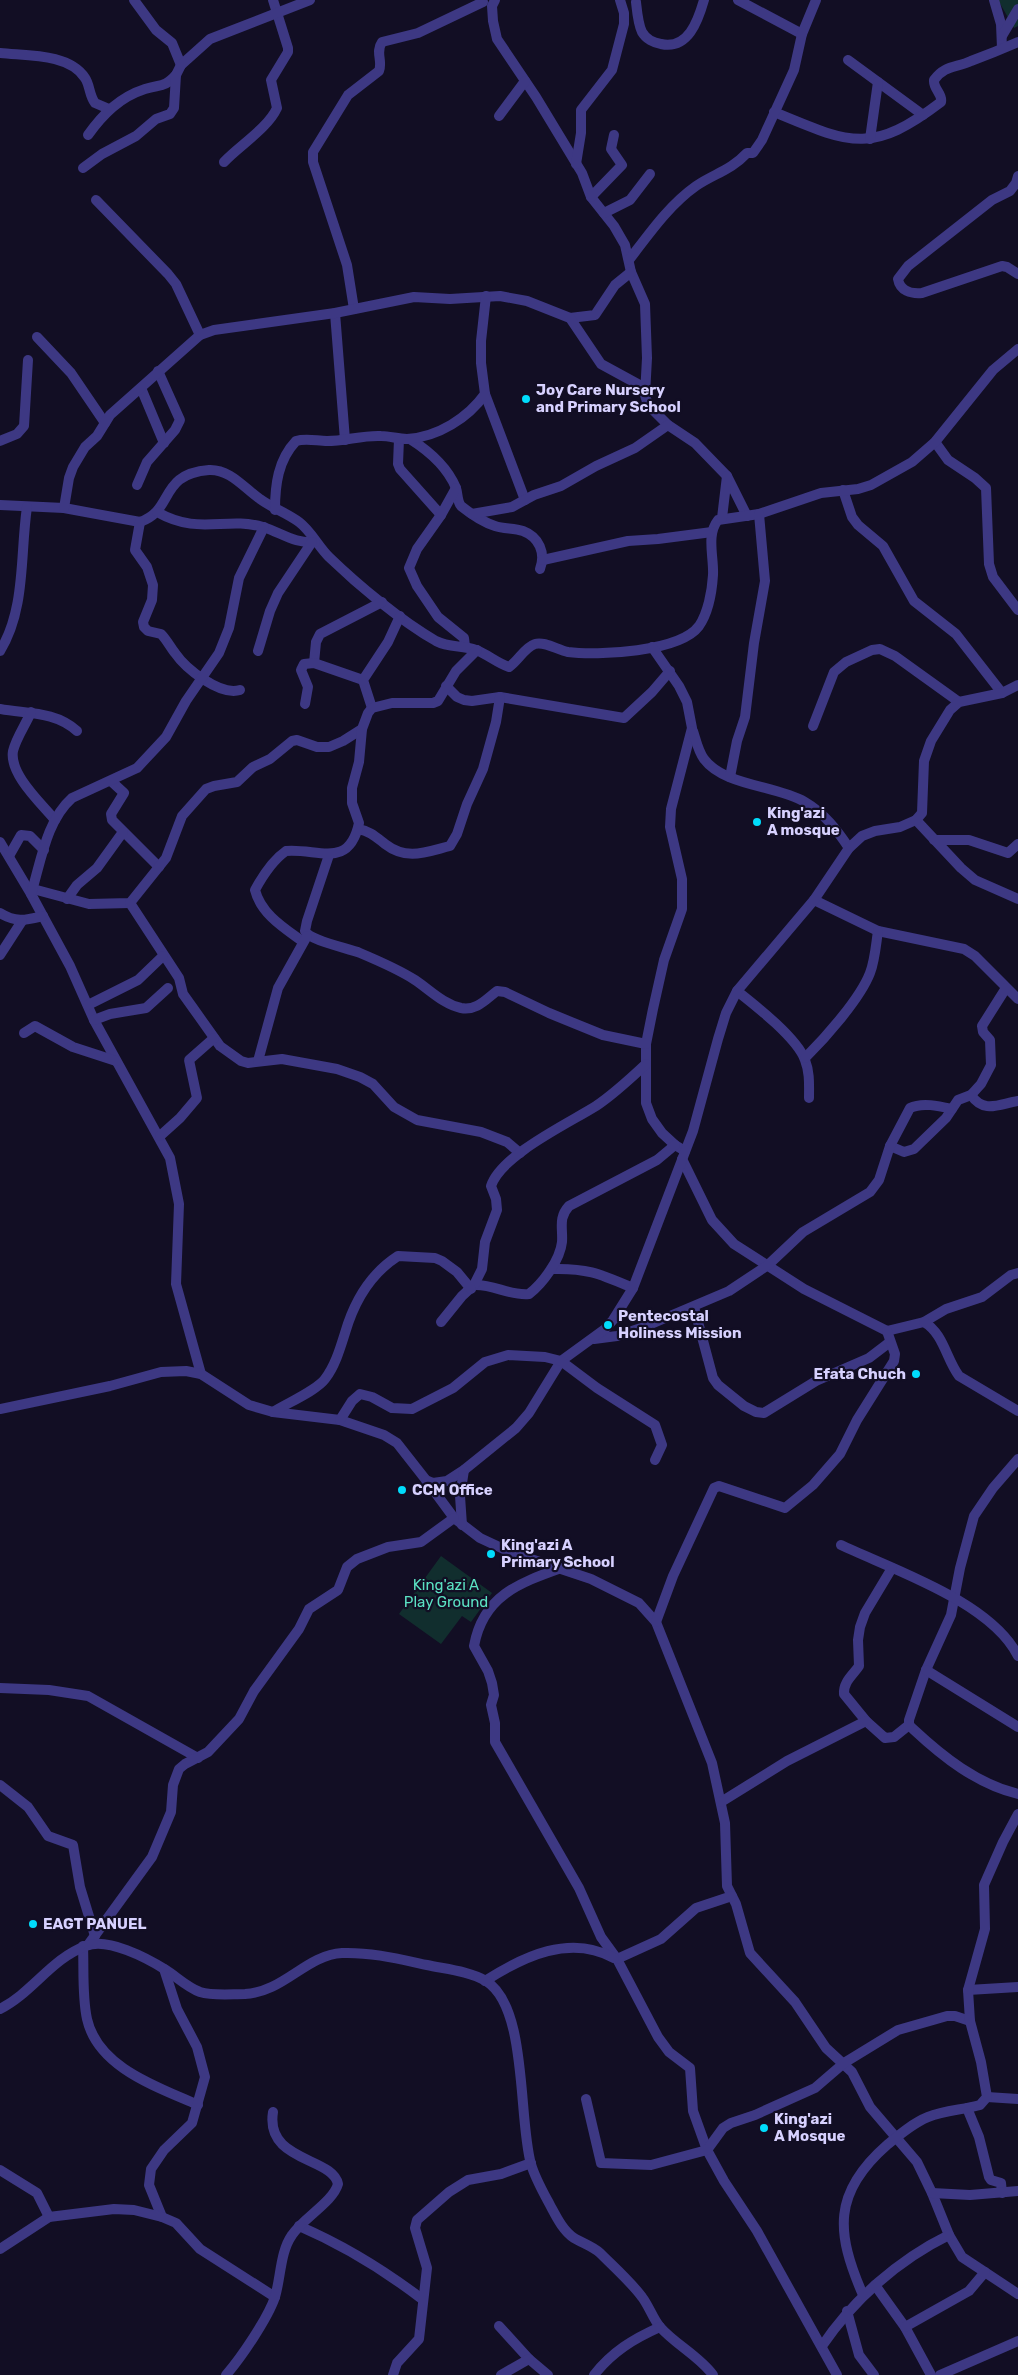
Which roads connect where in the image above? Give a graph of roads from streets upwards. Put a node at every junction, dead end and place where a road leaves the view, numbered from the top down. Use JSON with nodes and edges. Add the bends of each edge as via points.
{"nodes":[{"id":1,"x":134,"y":0,"type":"edge"},
{"id":2,"x":273,"y":0,"type":"edge"},
{"id":3,"x":310,"y":0,"type":"edge"},
{"id":4,"x":704,"y":0,"type":"edge"},
{"id":5,"x":738,"y":0,"type":"edge"},
{"id":6,"x":816,"y":0,"type":"edge"},
{"id":7,"x":994,"y":0,"type":"edge"},
{"id":8,"x":620,"y":1,"type":"edge"},
{"id":9,"x":637,"y":1,"type":"edge"},
{"id":10,"x":488,"y":2,"type":"edge"},
{"id":11,"x":286,"y":8,"type":"edge"},
{"id":12,"x":1018,"y":9,"type":"edge"},
{"id":13,"x":802,"y":34,"type":"junction"},
{"id":14,"x":1002,"y":36,"type":"junction"},
{"id":15,"x":1016,"y":46,"type":"edge"},
{"id":16,"x":1002,"y":48,"type":"junction"},
{"id":17,"x":0,"y":53,"type":"edge"},
{"id":18,"x":848,"y":60,"type":"dead end"},
{"id":19,"x":181,"y":65,"type":"junction"},
{"id":20,"x":176,"y":75,"type":"junction"},
{"id":21,"x":525,"y":81,"type":"junction"},
{"id":22,"x":878,"y":82,"type":"junction"},
{"id":23,"x":108,"y":109,"type":"junction"},
{"id":24,"x":774,"y":112,"type":"junction"},
{"id":25,"x":923,"y":115,"type":"junction"},
{"id":26,"x":499,"y":116,"type":"dead end"},
{"id":27,"x":88,"y":135,"type":"dead end"},
{"id":28,"x":614,"y":135,"type":"dead end"},
{"id":29,"x":870,"y":139,"type":"junction"},
{"id":30,"x":224,"y":162,"type":"dead end"},
{"id":31,"x":576,"y":164,"type":"junction"},
{"id":32,"x":83,"y":168,"type":"dead end"},
{"id":33,"x":650,"y":174,"type":"dead end"},
{"id":34,"x":1018,"y":176,"type":"edge"},
{"id":35,"x":591,"y":197,"type":"junction"},
{"id":36,"x":96,"y":200,"type":"dead end"},
{"id":37,"x":604,"y":213,"type":"junction"},
{"id":38,"x":629,"y":260,"type":"junction"},
{"id":39,"x":632,"y":272,"type":"junction"},
{"id":40,"x":1018,"y":274,"type":"edge"},
{"id":41,"x":486,"y":296,"type":"junction"},
{"id":42,"x":354,"y":310,"type":"junction"},
{"id":43,"x":335,"y":313,"type":"junction"},
{"id":44,"x":570,"y":318,"type":"junction"},
{"id":45,"x":200,"y":335,"type":"junction"},
{"id":46,"x":37,"y":337,"type":"dead end"},
{"id":47,"x":1018,"y":349,"type":"edge"},
{"id":48,"x":28,"y":360,"type":"dead end"},
{"id":49,"x":158,"y":371,"type":"junction"},
{"id":50,"x":141,"y":388,"type":"junction"},
{"id":51,"x":645,"y":388,"type":"junction"},
{"id":52,"x":485,"y":394,"type":"junction"},
{"id":53,"x":106,"y":423,"type":"junction"},
{"id":54,"x":668,"y":425,"type":"junction"},
{"id":55,"x":399,"y":439,"type":"junction"},
{"id":56,"x":410,"y":439,"type":"junction"},
{"id":57,"x":344,"y":440,"type":"junction"},
{"id":58,"x":0,"y":441,"type":"edge"},
{"id":59,"x":164,"y":442,"type":"junction"},
{"id":60,"x":935,"y":442,"type":"junction"},
{"id":61,"x":727,"y":476,"type":"junction"},
{"id":62,"x":137,"y":485,"type":"dead end"},
{"id":63,"x":456,"y":488,"type":"junction"},
{"id":64,"x":843,"y":490,"type":"junction"},
{"id":65,"x":525,"y":500,"type":"junction"},
{"id":66,"x":0,"y":505,"type":"edge"},
{"id":67,"x":27,"y":507,"type":"junction"},
{"id":68,"x":64,"y":508,"type":"junction"},
{"id":69,"x":275,"y":510,"type":"junction"},
{"id":70,"x":157,"y":512,"type":"junction"},
{"id":71,"x":472,"y":514,"type":"junction"},
{"id":72,"x":759,"y":514,"type":"junction"},
{"id":73,"x":441,"y":515,"type":"junction"},
{"id":74,"x":747,"y":516,"type":"junction"},
{"id":75,"x":722,"y":518,"type":"junction"},
{"id":76,"x":140,"y":522,"type":"junction"},
{"id":77,"x":264,"y":527,"type":"junction"},
{"id":78,"x":712,"y":532,"type":"junction"},
{"id":79,"x":314,"y":542,"type":"junction"},
{"id":80,"x":382,"y":602,"type":"junction"},
{"id":81,"x":1018,"y":610,"type":"edge"},
{"id":82,"x":400,"y":616,"type":"junction"},
{"id":83,"x":465,"y":646,"type":"junction"},
{"id":84,"x":652,"y":647,"type":"junction"},
{"id":85,"x":477,"y":650,"type":"junction"},
{"id":86,"x":0,"y":651,"type":"edge"},
{"id":87,"x":258,"y":651,"type":"dead end"},
{"id":88,"x":314,"y":663,"type":"junction"},
{"id":89,"x":670,"y":672,"type":"junction"},
{"id":90,"x":203,"y":680,"type":"junction"},
{"id":91,"x":363,"y":680,"type":"junction"},
{"id":92,"x":446,"y":686,"type":"junction"},
{"id":93,"x":1017,"y":687,"type":"edge"},
{"id":94,"x":240,"y":690,"type":"dead end"},
{"id":95,"x":1002,"y":692,"type":"junction"},
{"id":96,"x":500,"y":697,"type":"junction"},
{"id":97,"x":959,"y":702,"type":"junction"},
{"id":98,"x":305,"y":704,"type":"dead end"},
{"id":99,"x":372,"y":708,"type":"junction"},
{"id":100,"x":0,"y":709,"type":"edge"},
{"id":101,"x":31,"y":712,"type":"junction"},
{"id":102,"x":813,"y":726,"type":"dead end"},
{"id":103,"x":692,"y":728,"type":"junction"},
{"id":104,"x":362,"y":729,"type":"junction"},
{"id":105,"x":77,"y":731,"type":"dead end"},
{"id":106,"x":730,"y":777,"type":"junction"},
{"id":107,"x":111,"y":781,"type":"junction"},
{"id":108,"x":55,"y":820,"type":"junction"},
{"id":109,"x":916,"y":820,"type":"junction"},
{"id":110,"x":358,"y":829,"type":"junction"},
{"id":111,"x":124,"y":832,"type":"junction"},
{"id":112,"x":934,"y":840,"type":"junction"},
{"id":113,"x":0,"y":842,"type":"edge"},
{"id":114,"x":1018,"y":844,"type":"edge"},
{"id":115,"x":849,"y":848,"type":"junction"},
{"id":116,"x":44,"y":850,"type":"junction"},
{"id":117,"x":328,"y":855,"type":"junction"},
{"id":118,"x":9,"y":856,"type":"junction"},
{"id":119,"x":159,"y":867,"type":"junction"},
{"id":120,"x":32,"y":892,"type":"junction"},
{"id":121,"x":67,"y":899,"type":"junction"},
{"id":122,"x":1018,"y":899,"type":"edge"},
{"id":123,"x":814,"y":900,"type":"junction"},
{"id":124,"x":130,"y":903,"type":"junction"},
{"id":125,"x":0,"y":913,"type":"edge"},
{"id":126,"x":43,"y":916,"type":"junction"},
{"id":127,"x":22,"y":921,"type":"junction"},
{"id":128,"x":878,"y":931,"type":"junction"},
{"id":129,"x":305,"y":938,"type":"junction"},
{"id":130,"x":0,"y":955,"type":"edge"},
{"id":131,"x":163,"y":956,"type":"junction"},
{"id":132,"x":168,"y":988,"type":"dead end"},
{"id":133,"x":1006,"y":988,"type":"junction"},
{"id":134,"x":737,"y":991,"type":"junction"},
{"id":135,"x":1018,"y":998,"type":"edge"},
{"id":136,"x":88,"y":1005,"type":"junction"},
{"id":137,"x":94,"y":1020,"type":"junction"},
{"id":138,"x":24,"y":1033,"type":"dead end"},
{"id":139,"x":214,"y":1038,"type":"junction"},
{"id":140,"x":646,"y":1044,"type":"junction"},
{"id":141,"x":804,"y":1058,"type":"junction"},
{"id":142,"x":116,"y":1061,"type":"junction"},
{"id":143,"x":258,"y":1061,"type":"junction"},
{"id":144,"x":646,"y":1064,"type":"junction"},
{"id":145,"x":971,"y":1095,"type":"junction"},
{"id":146,"x":809,"y":1098,"type":"dead end"},
{"id":147,"x":1018,"y":1101,"type":"edge"},
{"id":148,"x":952,"y":1109,"type":"junction"},
{"id":149,"x":160,"y":1136,"type":"junction"},
{"id":150,"x":675,"y":1145,"type":"junction"},
{"id":151,"x":890,"y":1146,"type":"junction"},
{"id":152,"x":520,"y":1153,"type":"junction"},
{"id":153,"x":684,"y":1155,"type":"junction"},
{"id":154,"x":768,"y":1264,"type":"junction"},
{"id":155,"x":552,"y":1269,"type":"junction"},
{"id":156,"x":1018,"y":1273,"type":"edge"},
{"id":157,"x":473,"y":1287,"type":"junction"},
{"id":158,"x":633,"y":1288,"type":"junction"},
{"id":159,"x":694,"y":1307,"type":"junction"},
{"id":160,"x":441,"y":1322,"type":"dead end"},
{"id":161,"x":924,"y":1322,"type":"junction"},
{"id":162,"x":888,"y":1337,"type":"junction"},
{"id":163,"x":594,"y":1339,"type":"junction"},
{"id":164,"x":561,"y":1361,"type":"junction"},
{"id":165,"x":201,"y":1374,"type":"junction"},
{"id":166,"x":0,"y":1409,"type":"edge"},
{"id":167,"x":1018,"y":1411,"type":"edge"},
{"id":168,"x":273,"y":1412,"type":"junction"},
{"id":169,"x":340,"y":1420,"type":"junction"},
{"id":170,"x":654,"y":1460,"type":"dead end"},
{"id":171,"x":1018,"y":1460,"type":"edge"},
{"id":172,"x":464,"y":1470,"type":"junction"},
{"id":173,"x":426,"y":1480,"type":"junction"},
{"id":174,"x":454,"y":1518,"type":"junction"},
{"id":175,"x":462,"y":1525,"type":"junction"},
{"id":176,"x":841,"y":1545,"type":"dead end"},
{"id":177,"x":561,"y":1568,"type":"junction"},
{"id":178,"x":892,"y":1568,"type":"junction"},
{"id":179,"x":953,"y":1598,"type":"junction"},
{"id":180,"x":656,"y":1622,"type":"junction"},
{"id":181,"x":1018,"y":1656,"type":"edge"},
{"id":182,"x":926,"y":1670,"type":"junction"},
{"id":183,"x":0,"y":1688,"type":"edge"},
{"id":184,"x":866,"y":1721,"type":"junction"},
{"id":185,"x":909,"y":1725,"type":"junction"},
{"id":186,"x":1018,"y":1727,"type":"edge"},
{"id":187,"x":198,"y":1758,"type":"junction"},
{"id":188,"x":0,"y":1785,"type":"edge"},
{"id":189,"x":1018,"y":1794,"type":"edge"},
{"id":190,"x":721,"y":1802,"type":"junction"},
{"id":191,"x":1018,"y":1814,"type":"edge"},
{"id":192,"x":732,"y":1896,"type":"junction"},
{"id":193,"x":95,"y":1936,"type":"junction"},
{"id":194,"x":85,"y":1946,"type":"junction"},
{"id":195,"x":617,"y":1959,"type":"junction"},
{"id":196,"x":164,"y":1969,"type":"junction"},
{"id":197,"x":485,"y":1981,"type":"junction"},
{"id":198,"x":1018,"y":1986,"type":"edge"},
{"id":199,"x":968,"y":1990,"type":"junction"},
{"id":200,"x":0,"y":2009,"type":"edge"},
{"id":201,"x":970,"y":2021,"type":"junction"},
{"id":202,"x":844,"y":2063,"type":"junction"},
{"id":203,"x":987,"y":2097,"type":"junction"},
{"id":204,"x":586,"y":2099,"type":"dead end"},
{"id":205,"x":1018,"y":2099,"type":"edge"},
{"id":206,"x":198,"y":2105,"type":"junction"},
{"id":207,"x":967,"y":2108,"type":"junction"},
{"id":208,"x":273,"y":2112,"type":"dead end"},
{"id":209,"x":895,"y":2139,"type":"junction"},
{"id":210,"x":708,"y":2150,"type":"junction"},
{"id":211,"x":531,"y":2163,"type":"junction"},
{"id":212,"x":0,"y":2170,"type":"edge"},
{"id":213,"x":1018,"y":2190,"type":"edge"},
{"id":214,"x":932,"y":2193,"type":"junction"},
{"id":215,"x":1002,"y":2193,"type":"junction"},
{"id":216,"x":49,"y":2217,"type":"junction"},
{"id":217,"x":162,"y":2217,"type":"junction"},
{"id":218,"x":299,"y":2226,"type":"junction"},
{"id":219,"x":949,"y":2235,"type":"junction"},
{"id":220,"x":0,"y":2249,"type":"edge"},
{"id":221,"x":984,"y":2272,"type":"junction"},
{"id":222,"x":875,"y":2285,"type":"junction"},
{"id":223,"x":1018,"y":2294,"type":"edge"},
{"id":224,"x":863,"y":2295,"type":"junction"},
{"id":225,"x":275,"y":2297,"type":"junction"},
{"id":226,"x":422,"y":2299,"type":"junction"},
{"id":227,"x":847,"y":2311,"type":"junction"},
{"id":228,"x":499,"y":2326,"type":"dead end"},
{"id":229,"x":660,"y":2327,"type":"junction"},
{"id":230,"x":905,"y":2327,"type":"junction"},
{"id":231,"x":1018,"y":2341,"type":"edge"},
{"id":232,"x":822,"y":2346,"type":"junction"},
{"id":233,"x":530,"y":2359,"type":"junction"},
{"id":234,"x":226,"y":2375,"type":"edge"},
{"id":235,"x":393,"y":2375,"type":"edge"},
{"id":236,"x":501,"y":2375,"type":"edge"},
{"id":237,"x":548,"y":2375,"type":"edge"},
{"id":238,"x":594,"y":2375,"type":"edge"},
{"id":239,"x":713,"y":2375,"type":"edge"},
{"id":240,"x":837,"y":2375,"type":"edge"},
{"id":241,"x":874,"y":2375,"type":"edge"},
{"id":242,"x":931,"y":2375,"type":"edge"},
{"id":243,"x":940,"y":2375,"type":"edge"}],
"edges":[{"from":1,"to":19,"type":"street","via":[[156,30],[172,43]]},
{"from":2,"to":11,"type":"street"},
{"from":3,"to":11,"type":"street"},
{"from":4,"to":9,"type":"street","via":[[685,39],[678,45],[668,46],[656,43],[641,30]]},
{"from":5,"to":13,"type":"street"},
{"from":6,"to":13,"type":"street"},
{"from":7,"to":14,"type":"street"},
{"from":8,"to":9,"type":"street"},
{"from":8,"to":31,"type":"street","via":[[624,24],[612,70],[581,110]]},
{"from":10,"to":21,"type":"street","via":[[497,39]]},
{"from":10,"to":42,"type":"street","via":[[418,33],[382,42],[378,49],[379,71],[348,95],[313,152],[313,162],[347,265]]},
{"from":11,"to":19,"type":"street","via":[[210,39]]},
{"from":11,"to":30,"type":"street","via":[[288,52],[271,80],[276,108],[258,131]]},
{"from":12,"to":14,"type":"street"},
{"from":13,"to":24,"type":"street","via":[[794,70]]},
{"from":14,"to":16,"type":"street"},
{"from":15,"to":16,"type":"street"},
{"from":16,"to":25,"type":"street","via":[[954,65],[937,77],[934,84],[942,102]]},
{"from":17,"to":23,"type":"street","via":[[67,64],[85,79],[95,103]]},
{"from":18,"to":22,"type":"street"},
{"from":19,"to":20,"type":"street"},
{"from":20,"to":23,"type":"street","via":[[167,85],[144,90]]},
{"from":20,"to":32,"type":"street","via":[[174,108],[170,114],[156,119],[136,136]]},
{"from":21,"to":26,"type":"street"},
{"from":21,"to":31,"type":"street"},
{"from":22,"to":25,"type":"street"},
{"from":22,"to":29,"type":"street"},
{"from":23,"to":27,"type":"street"},
{"from":24,"to":29,"type":"street","via":[[827,134],[851,140]]},
{"from":24,"to":38,"type":"street","via":[[753,153],[747,153],[735,166],[697,186],[675,203]]},
{"from":25,"to":29,"type":"street","via":[[899,131]]},
{"from":28,"to":35,"type":"street","via":[[611,148],[622,165]]},
{"from":31,"to":35,"type":"street"},
{"from":33,"to":37,"type":"street","via":[[630,200]]},
{"from":34,"to":40,"type":"street","via":[[1010,191],[987,204],[908,266],[898,279],[912,294],[1002,266]]},
{"from":35,"to":37,"type":"street"},
{"from":36,"to":45,"type":"street","via":[[176,284]]},
{"from":37,"to":38,"type":"street","via":[[621,237]]},
{"from":38,"to":39,"type":"street"},
{"from":39,"to":44,"type":"street","via":[[615,285],[595,315]]},
{"from":39,"to":51,"type":"street","via":[[646,310]]},
{"from":41,"to":42,"type":"street","via":[[458,299],[414,297]]},
{"from":41,"to":44,"type":"street","via":[[527,301]]},
{"from":41,"to":52,"type":"street","via":[[481,341]]},
{"from":42,"to":43,"type":"street"},
{"from":43,"to":45,"type":"street","via":[[227,327]]},
{"from":43,"to":57,"type":"street"},
{"from":44,"to":51,"type":"street","via":[[601,364]]},
{"from":45,"to":49,"type":"street"},
{"from":46,"to":53,"type":"street","via":[[71,373]]},
{"from":47,"to":60,"type":"street","via":[[980,385]]},
{"from":48,"to":58,"type":"street","via":[[24,426],[17,434]]},
{"from":49,"to":50,"type":"street"},
{"from":49,"to":59,"type":"street","via":[[180,420]]},
{"from":50,"to":53,"type":"street","via":[[110,415]]},
{"from":50,"to":59,"type":"street"},
{"from":51,"to":54,"type":"street","via":[[648,405]]},
{"from":52,"to":56,"type":"street","via":[[452,424]]},
{"from":52,"to":65,"type":"street"},
{"from":53,"to":68,"type":"street","via":[[73,466]]},
{"from":54,"to":61,"type":"street","via":[[695,443]]},
{"from":54,"to":65,"type":"street","via":[[635,448],[562,486]]},
{"from":55,"to":56,"type":"street"},
{"from":55,"to":57,"type":"street","via":[[382,436]]},
{"from":55,"to":73,"type":"street","via":[[400,469]]},
{"from":56,"to":63,"type":"street","via":[[434,456]]},
{"from":57,"to":69,"type":"street","via":[[296,441],[278,474]]},
{"from":59,"to":62,"type":"street","via":[[147,462]]},
{"from":60,"to":64,"type":"street","via":[[912,462],[871,485]]},
{"from":60,"to":81,"type":"street","via":[[948,460],[986,488],[989,564],[993,577]]},
{"from":61,"to":74,"type":"street"},
{"from":61,"to":75,"type":"street"},
{"from":63,"to":71,"type":"street","via":[[459,504]]},
{"from":63,"to":73,"type":"street"},
{"from":64,"to":72,"type":"street","via":[[821,493]]},
{"from":64,"to":95,"type":"street","via":[[852,517],[883,546],[914,601],[956,634]]},
{"from":65,"to":71,"type":"street","via":[[512,507]]},
{"from":66,"to":67,"type":"street"},
{"from":67,"to":68,"type":"street"},
{"from":67,"to":86,"type":"street","via":[[13,624]]},
{"from":68,"to":76,"type":"street"},
{"from":69,"to":70,"type":"street","via":[[228,474],[208,470],[186,474],[177,480]]},
{"from":69,"to":79,"type":"street","via":[[300,523]]},
{"from":70,"to":76,"type":"street"},
{"from":70,"to":77,"type":"street","via":[[185,524]]},
{"from":71,"to":78,"type":"street","via":[[498,527],[530,535],[540,544],[542,564],[628,541]]},
{"from":72,"to":74,"type":"street"},
{"from":72,"to":106,"type":"street","via":[[765,581],[745,717]]},
{"from":73,"to":83,"type":"street","via":[[417,549],[409,572],[438,617],[464,638]]},
{"from":74,"to":75,"type":"street"},
{"from":75,"to":78,"type":"street","via":[[713,526]]},
{"from":76,"to":90,"type":"street","via":[[135,550],[147,567],[153,585],[144,627],[161,634],[175,655]]},
{"from":77,"to":79,"type":"street","via":[[288,538]]},
{"from":77,"to":90,"type":"street","via":[[239,578],[225,640]]},
{"from":78,"to":84,"type":"street","via":[[712,584],[699,626],[679,641]]},
{"from":79,"to":80,"type":"street"},
{"from":79,"to":87,"type":"street","via":[[278,592]]},
{"from":80,"to":82,"type":"street"},
{"from":80,"to":88,"type":"street","via":[[320,634]]},
{"from":82,"to":83,"type":"street","via":[[446,646]]},
{"from":82,"to":91,"type":"street","via":[[388,642]]},
{"from":83,"to":85,"type":"street"},
{"from":84,"to":85,"type":"street","via":[[587,654],[566,652],[539,643],[530,646],[509,667]]},
{"from":84,"to":89,"type":"street"},
{"from":85,"to":92,"type":"street"},
{"from":88,"to":91,"type":"street"},
{"from":88,"to":98,"type":"street","via":[[302,666],[308,687]]},
{"from":89,"to":96,"type":"street","via":[[624,718]]},
{"from":89,"to":103,"type":"street","via":[[687,702]]},
{"from":90,"to":94,"type":"street","via":[[229,691]]},
{"from":90,"to":107,"type":"street","via":[[186,701],[166,737],[146,761]]},
{"from":91,"to":99,"type":"street"},
{"from":92,"to":96,"type":"street","via":[[464,700]]},
{"from":92,"to":99,"type":"street","via":[[438,702],[392,703]]},
{"from":93,"to":95,"type":"street"},
{"from":95,"to":97,"type":"street"},
{"from":96,"to":110,"type":"street","via":[[482,770],[450,846],[408,855]]},
{"from":97,"to":102,"type":"street","via":[[895,656],[880,649],[872,650],[834,672]]},
{"from":97,"to":109,"type":"street","via":[[945,716],[931,741],[924,761],[924,804]]},
{"from":99,"to":104,"type":"street"},
{"from":100,"to":101,"type":"street"},
{"from":101,"to":105,"type":"street","via":[[61,720]]},
{"from":101,"to":108,"type":"street","via":[[15,745],[13,758],[17,773]]},
{"from":103,"to":106,"type":"street","via":[[705,761]]},
{"from":103,"to":140,"type":"street","via":[[671,809],[670,827],[682,879],[682,909],[659,978]]},
{"from":104,"to":110,"type":"street","via":[[359,762],[352,788]]},
{"from":104,"to":119,"type":"street","via":[[329,747],[292,740],[270,759],[253,767],[238,782],[206,790],[182,816]]},
{"from":106,"to":115,"type":"street","via":[[803,801],[829,822]]},
{"from":107,"to":108,"type":"street","via":[[72,798]]},
{"from":107,"to":111,"type":"street","via":[[124,793],[111,817]]},
{"from":108,"to":116,"type":"street"},
{"from":109,"to":112,"type":"street"},
{"from":109,"to":115,"type":"street","via":[[862,836]]},
{"from":110,"to":117,"type":"street","via":[[346,848]]},
{"from":111,"to":119,"type":"street"},
{"from":111,"to":121,"type":"street","via":[[97,868],[77,885]]},
{"from":112,"to":114,"type":"street","via":[[969,840],[1008,853]]},
{"from":112,"to":122,"type":"street","via":[[975,880]]},
{"from":113,"to":118,"type":"street"},
{"from":115,"to":123,"type":"street"},
{"from":116,"to":118,"type":"street","via":[[30,836],[21,835]]},
{"from":116,"to":120,"type":"street"},
{"from":117,"to":129,"type":"street","via":[[307,921]]},
{"from":117,"to":129,"type":"street","via":[[286,851],[255,890],[268,913]]},
{"from":118,"to":120,"type":"street"},
{"from":119,"to":124,"type":"street"},
{"from":120,"to":121,"type":"street"},
{"from":120,"to":126,"type":"street"},
{"from":121,"to":124,"type":"street","via":[[105,905]]},
{"from":123,"to":128,"type":"street"},
{"from":123,"to":134,"type":"street"},
{"from":124,"to":131,"type":"street"},
{"from":125,"to":127,"type":"street"},
{"from":126,"to":127,"type":"street"},
{"from":126,"to":136,"type":"street"},
{"from":127,"to":130,"type":"street"},
{"from":128,"to":133,"type":"street","via":[[964,949]]},
{"from":128,"to":141,"type":"street","via":[[866,982],[832,1028]]},
{"from":129,"to":140,"type":"street","via":[[380,961],[460,1007],[480,1005],[497,991],[505,992],[603,1035]]},
{"from":129,"to":143,"type":"street","via":[[278,988]]},
{"from":131,"to":136,"type":"street","via":[[138,980]]},
{"from":131,"to":139,"type":"street","via":[[178,978],[183,994]]},
{"from":132,"to":137,"type":"street","via":[[146,1008]]},
{"from":133,"to":135,"type":"street"},
{"from":133,"to":145,"type":"street","via":[[982,1026],[990,1040],[991,1066],[982,1084]]},
{"from":134,"to":141,"type":"street","via":[[780,1029]]},
{"from":134,"to":153,"type":"street","via":[[726,1013]]},
{"from":136,"to":137,"type":"street"},
{"from":137,"to":142,"type":"street"},
{"from":138,"to":142,"type":"street","via":[[35,1026],[73,1047]]},
{"from":139,"to":143,"type":"street","via":[[241,1061]]},
{"from":139,"to":149,"type":"street","via":[[190,1060],[197,1098]]},
{"from":140,"to":144,"type":"street"},
{"from":141,"to":146,"type":"street","via":[[809,1075]]},
{"from":142,"to":149,"type":"street"},
{"from":143,"to":152,"type":"street","via":[[308,1062],[360,1077],[373,1084],[394,1107],[417,1120],[480,1132],[507,1142]]},
{"from":144,"to":150,"type":"street","via":[[646,1103],[652,1119]]},
{"from":144,"to":152,"type":"street","via":[[596,1106]]},
{"from":145,"to":147,"type":"street","via":[[986,1107]]},
{"from":145,"to":148,"type":"street","via":[[961,1097]]},
{"from":148,"to":151,"type":"street","via":[[910,1152]]},
{"from":148,"to":151,"type":"street","via":[[934,1105],[910,1108]]},
{"from":149,"to":165,"type":"street","via":[[170,1158],[178,1197],[180,1223],[176,1284]]},
{"from":150,"to":153,"type":"street"},
{"from":150,"to":155,"type":"street","via":[[657,1160],[569,1206],[562,1216],[562,1242]]},
{"from":151,"to":154,"type":"street","via":[[879,1180],[870,1192],[803,1232]]},
{"from":152,"to":157,"type":"street","via":[[493,1180],[497,1210],[486,1237],[482,1269]]},
{"from":153,"to":154,"type":"street","via":[[712,1220],[721,1232],[734,1244]]},
{"from":153,"to":158,"type":"street"},
{"from":154,"to":159,"type":"street","via":[[728,1291]]},
{"from":154,"to":162,"type":"street","via":[[804,1289]]},
{"from":155,"to":157,"type":"street","via":[[529,1294],[511,1294],[488,1286]]},
{"from":155,"to":158,"type":"street","via":[[589,1270]]},
{"from":156,"to":161,"type":"street","via":[[982,1297],[951,1307]]},
{"from":157,"to":160,"type":"street","via":[[454,1303]]},
{"from":157,"to":168,"type":"street","via":[[435,1258],[398,1256],[370,1281],[360,1297],[324,1380]]},
{"from":158,"to":163,"type":"street","via":[[613,1320]]},
{"from":159,"to":162,"type":"street","via":[[713,1378],[730,1396],[756,1412],[764,1412],[816,1381],[856,1365]]},
{"from":159,"to":163,"type":"street","via":[[617,1336]]},
{"from":161,"to":162,"type":"street"},
{"from":161,"to":167,"type":"street","via":[[935,1330],[959,1376]]},
{"from":162,"to":180,"type":"street","via":[[895,1354],[894,1361],[856,1420],[840,1454],[790,1506],[780,1508],[719,1486],[710,1492]]},
{"from":163,"to":164,"type":"street"},
{"from":164,"to":169,"type":"street","via":[[526,1355],[497,1358],[478,1366],[453,1388],[412,1409],[392,1408],[360,1394]]},
{"from":164,"to":170,"type":"street","via":[[655,1424],[662,1445]]},
{"from":164,"to":172,"type":"street","via":[[516,1428]]},
{"from":165,"to":166,"type":"street","via":[[180,1370],[161,1372]]},
{"from":165,"to":168,"type":"street","via":[[249,1406]]},
{"from":168,"to":169,"type":"street"},
{"from":169,"to":173,"type":"street","via":[[397,1443]]},
{"from":171,"to":179,"type":"street","via":[[974,1516]]},
{"from":172,"to":173,"type":"street","via":[[440,1483]]},
{"from":172,"to":175,"type":"street","via":[[460,1486]]},
{"from":173,"to":174,"type":"street"},
{"from":174,"to":175,"type":"street"},
{"from":174,"to":187,"type":"street","via":[[421,1542],[388,1548],[350,1564],[338,1590],[309,1609],[299,1630],[254,1691],[239,1719],[208,1752]]},
{"from":175,"to":177,"type":"street","via":[[480,1538],[510,1552]]},
{"from":176,"to":178,"type":"street"},
{"from":177,"to":180,"type":"street","via":[[639,1603]]},
{"from":177,"to":195,"type":"street","via":[[510,1588],[498,1599],[482,1624],[474,1646],[492,1683],[496,1745],[575,1881],[601,1937]]},
{"from":178,"to":179,"type":"street"},
{"from":178,"to":184,"type":"street","via":[[865,1613],[858,1640],[859,1666],[844,1684],[844,1694]]},
{"from":179,"to":181,"type":"street","via":[[993,1625],[1012,1644]]},
{"from":179,"to":182,"type":"street","via":[[947,1626]]},
{"from":180,"to":190,"type":"street","via":[[700,1728]]},
{"from":182,"to":185,"type":"street"},
{"from":182,"to":186,"type":"street"},
{"from":183,"to":187,"type":"street","via":[[88,1696]]},
{"from":184,"to":185,"type":"street","via":[[889,1738]]},
{"from":184,"to":190,"type":"street","via":[[781,1764]]},
{"from":185,"to":189,"type":"street","via":[[958,1767],[1002,1790]]},
{"from":187,"to":193,"type":"street","via":[[182,1766],[176,1776],[171,1812],[147,1866]]},
{"from":188,"to":193,"type":"street","via":[[28,1807],[48,1836],[72,1845],[80,1887]]},
{"from":190,"to":192,"type":"street","via":[[727,1843],[727,1886]]},
{"from":191,"to":199,"type":"street","via":[[984,1885],[985,1929]]},
{"from":192,"to":195,"type":"street","via":[[696,1908],[661,1939]]},
{"from":192,"to":202,"type":"street","via":[[750,1953],[795,2002],[826,2048]]},
{"from":193,"to":194,"type":"street"},
{"from":194,"to":196,"type":"street","via":[[110,1945]]},
{"from":194,"to":200,"type":"street","via":[[59,1962],[21,1996]]},
{"from":194,"to":206,"type":"street","via":[[87,2019],[107,2055],[146,2082]]},
{"from":195,"to":197,"type":"street","via":[[584,1947],[557,1948],[515,1963]]},
{"from":195,"to":210,"type":"street","via":[[664,2045],[690,2068],[692,2111]]},
{"from":196,"to":197,"type":"street","via":[[197,1990],[223,1994],[259,1993],[325,1956],[342,1953],[380,1955]]},
{"from":196,"to":206,"type":"street","via":[[177,2009],[202,2061],[205,2078]]},
{"from":197,"to":211,"type":"street","via":[[502,1998],[511,2024]]},
{"from":198,"to":199,"type":"street"},
{"from":199,"to":201,"type":"street"},
{"from":201,"to":202,"type":"street","via":[[947,2016],[898,2030]]},
{"from":201,"to":203,"type":"street"},
{"from":202,"to":209,"type":"street","via":[[870,2107]]},
{"from":202,"to":210,"type":"street","via":[[815,2088],[723,2128]]},
{"from":203,"to":205,"type":"street"},
{"from":203,"to":207,"type":"street","via":[[980,2105]]},
{"from":204,"to":210,"type":"street","via":[[601,2163],[651,2165]]},
{"from":206,"to":217,"type":"street","via":[[190,2127],[164,2150],[151,2169],[149,2185]]},
{"from":207,"to":209,"type":"street","via":[[927,2117]]},
{"from":207,"to":215,"type":"street","via":[[979,2137],[989,2177],[1001,2183]]},
{"from":208,"to":218,"type":"street","via":[[272,2129],[280,2140],[291,2151],[327,2171],[338,2181],[333,2194]]},
{"from":209,"to":214,"type":"street","via":[[920,2168]]},
{"from":209,"to":224,"type":"street","via":[[859,2174],[850,2190],[844,2215],[849,2262]]},
{"from":210,"to":232,"type":"street"},
{"from":211,"to":226,"type":"street","via":[[501,2174],[468,2180],[420,2216],[415,2224],[427,2268]]},
{"from":211,"to":229,"type":"street","via":[[550,2205],[566,2230],[599,2253],[643,2298]]},
{"from":212,"to":216,"type":"street","via":[[37,2193]]},
{"from":213,"to":215,"type":"street"},
{"from":214,"to":215,"type":"street"},
{"from":214,"to":219,"type":"street"},
{"from":216,"to":217,"type":"street","via":[[114,2209]]},
{"from":216,"to":220,"type":"street"},
{"from":217,"to":225,"type":"street","via":[[176,2224],[200,2249]]},
{"from":218,"to":225,"type":"street","via":[[288,2241]]},
{"from":218,"to":226,"type":"street","via":[[356,2254]]},
{"from":219,"to":221,"type":"street","via":[[962,2257]]},
{"from":219,"to":222,"type":"street"},
{"from":221,"to":223,"type":"street"},
{"from":221,"to":230,"type":"street","via":[[969,2291]]},
{"from":222,"to":224,"type":"street"},
{"from":222,"to":230,"type":"street"},
{"from":224,"to":227,"type":"street"},
{"from":225,"to":234,"type":"street","via":[[262,2323]]},
{"from":226,"to":235,"type":"street","via":[[419,2339],[397,2363]]},
{"from":227,"to":232,"type":"street"},
{"from":227,"to":241,"type":"street","via":[[860,2355]]},
{"from":228,"to":233,"type":"street"},
{"from":229,"to":238,"type":"street","via":[[619,2348]]},
{"from":229,"to":239,"type":"street"},
{"from":230,"to":242,"type":"street"},
{"from":231,"to":243,"type":"street"},
{"from":232,"to":240,"type":"street"},
{"from":233,"to":236,"type":"street"},
{"from":233,"to":237,"type":"street"}]}
